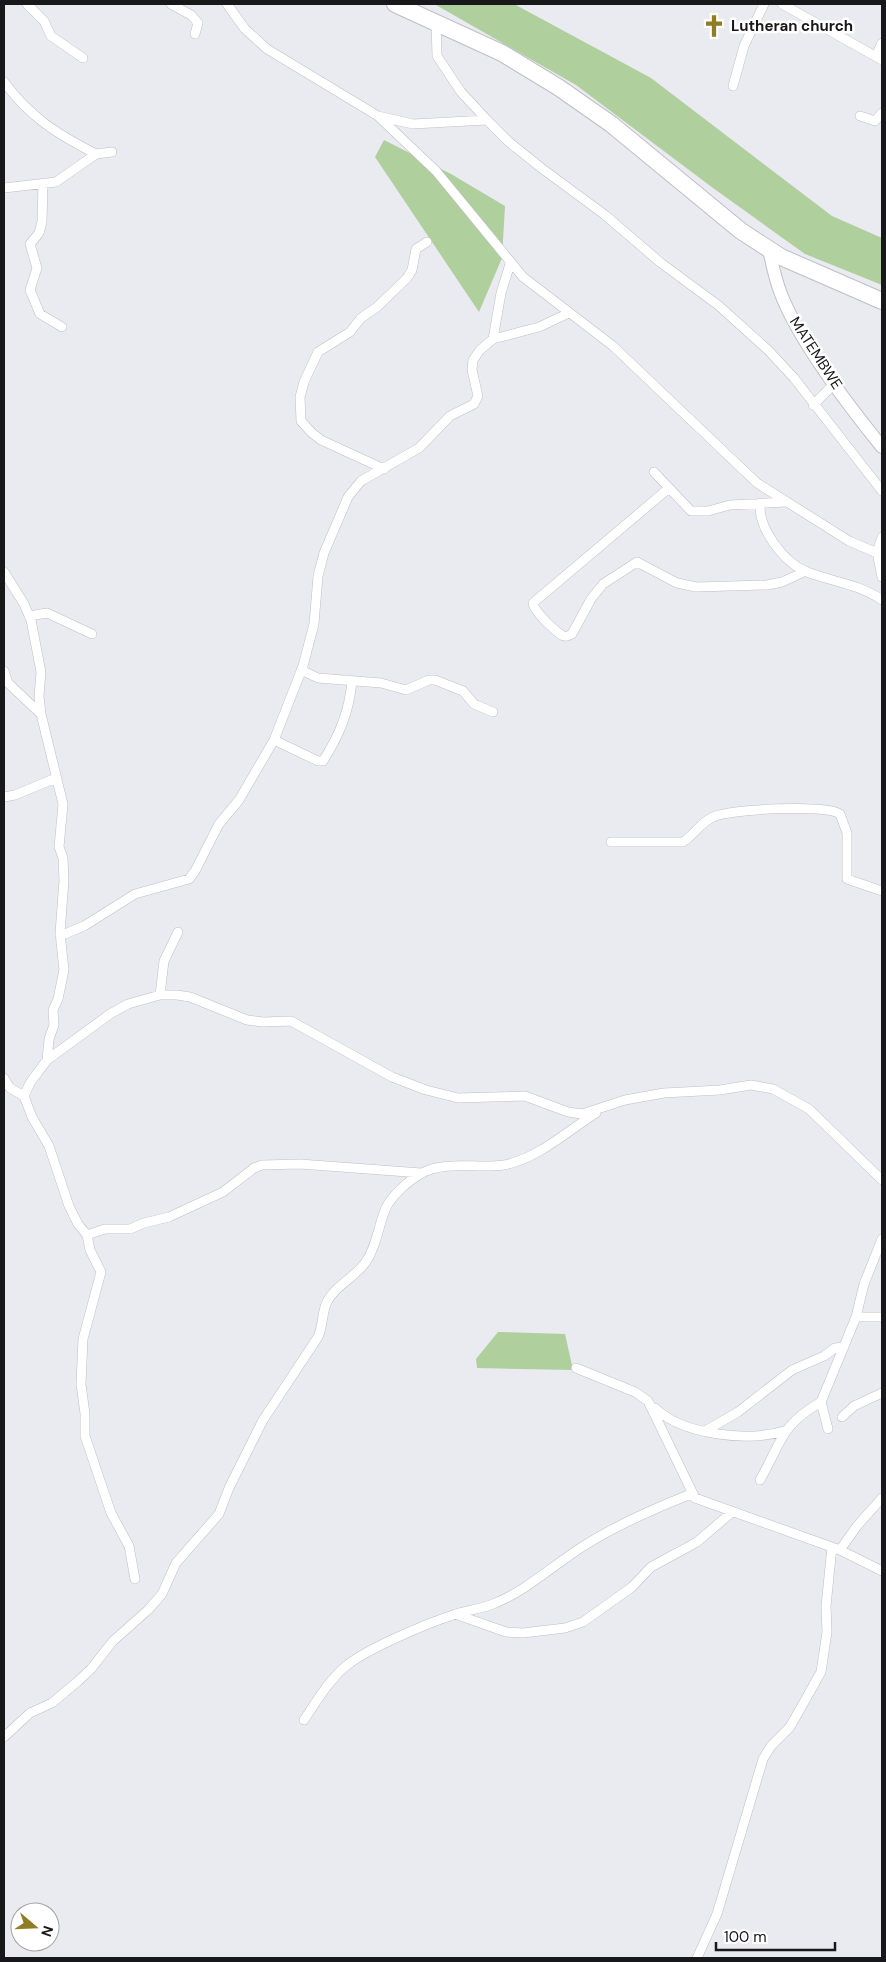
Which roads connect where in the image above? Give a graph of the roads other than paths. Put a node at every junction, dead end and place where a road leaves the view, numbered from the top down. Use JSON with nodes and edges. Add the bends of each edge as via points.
{"nodes":[{"id":1,"x":27,"y":4,"type":"edge"},
{"id":2,"x":171,"y":4,"type":"edge"},
{"id":3,"x":227,"y":4,"type":"edge"},
{"id":4,"x":764,"y":4,"type":"edge"},
{"id":5,"x":782,"y":4,"type":"edge"},
{"id":6,"x":406,"y":6,"type":"edge"},
{"id":7,"x":436,"y":22,"type":"junction"},
{"id":8,"x":195,"y":34,"type":"dead end"},
{"id":9,"x":882,"y":44,"type":"edge"},
{"id":10,"x":83,"y":58,"type":"dead end"},
{"id":11,"x":879,"y":58,"type":"edge"},
{"id":12,"x":4,"y":82,"type":"edge"},
{"id":13,"x":733,"y":86,"type":"dead end"},
{"id":14,"x":882,"y":113,"type":"edge"},
{"id":15,"x":378,"y":116,"type":"junction"},
{"id":16,"x":860,"y":116,"type":"dead end"},
{"id":17,"x":487,"y":120,"type":"junction"},
{"id":18,"x":112,"y":152,"type":"dead end"},
{"id":19,"x":96,"y":154,"type":"junction"},
{"id":20,"x":43,"y":184,"type":"junction"},
{"id":21,"x":4,"y":188,"type":"edge"},
{"id":22,"x":427,"y":242,"type":"dead end"},
{"id":23,"x":769,"y":249,"type":"junction"},
{"id":24,"x":510,"y":264,"type":"junction"},
{"id":25,"x":882,"y":301,"type":"edge"},
{"id":26,"x":569,"y":313,"type":"junction"},
{"id":27,"x":62,"y":327,"type":"dead end"},
{"id":28,"x":493,"y":338,"type":"junction"},
{"id":29,"x":835,"y":384,"type":"junction"},
{"id":30,"x":813,"y":405,"type":"junction"},
{"id":31,"x":882,"y":446,"type":"edge"},
{"id":32,"x":384,"y":469,"type":"junction"},
{"id":33,"x":654,"y":472,"type":"dead end"},
{"id":34,"x":668,"y":488,"type":"junction"},
{"id":35,"x":882,"y":491,"type":"edge"},
{"id":36,"x":785,"y":502,"type":"junction"},
{"id":37,"x":760,"y":503,"type":"junction"},
{"id":38,"x":882,"y":537,"type":"edge"},
{"id":39,"x":880,"y":554,"type":"edge"},
{"id":40,"x":4,"y":572,"type":"edge"},
{"id":41,"x":806,"y":572,"type":"junction"},
{"id":42,"x":882,"y":577,"type":"edge"},
{"id":43,"x":882,"y":600,"type":"edge"},
{"id":44,"x":30,"y":616,"type":"junction"},
{"id":45,"x":92,"y":634,"type":"dead end"},
{"id":46,"x":301,"y":670,"type":"junction"},
{"id":47,"x":4,"y":671,"type":"edge"},
{"id":48,"x":352,"y":681,"type":"junction"},
{"id":49,"x":493,"y":712,"type":"dead end"},
{"id":50,"x":41,"y":714,"type":"junction"},
{"id":51,"x":274,"y":740,"type":"junction"},
{"id":52,"x":56,"y":778,"type":"junction"},
{"id":53,"x":4,"y":797,"type":"edge"},
{"id":54,"x":611,"y":842,"type":"dead end"},
{"id":55,"x":882,"y":891,"type":"edge"},
{"id":56,"x":178,"y":932,"type":"dead end"},
{"id":57,"x":60,"y":936,"type":"junction"},
{"id":58,"x":160,"y":995,"type":"junction"},
{"id":59,"x":47,"y":1060,"type":"junction"},
{"id":60,"x":4,"y":1078,"type":"edge"},
{"id":61,"x":24,"y":1096,"type":"junction"},
{"id":62,"x":611,"y":1104,"type":"junction"},
{"id":63,"x":422,"y":1173,"type":"junction"},
{"id":64,"x":882,"y":1180,"type":"edge"},
{"id":65,"x":87,"y":1235,"type":"junction"},
{"id":66,"x":882,"y":1239,"type":"edge"},
{"id":67,"x":856,"y":1317,"type":"junction"},
{"id":68,"x":882,"y":1317,"type":"edge"},
{"id":69,"x":844,"y":1347,"type":"junction"},
{"id":70,"x":576,"y":1368,"type":"dead end"},
{"id":71,"x":882,"y":1393,"type":"edge"},
{"id":72,"x":648,"y":1401,"type":"junction"},
{"id":73,"x":821,"y":1402,"type":"junction"},
{"id":74,"x":842,"y":1418,"type":"dead end"},
{"id":75,"x":828,"y":1429,"type":"dead end"},
{"id":76,"x":705,"y":1431,"type":"junction"},
{"id":77,"x":784,"y":1431,"type":"junction"},
{"id":78,"x":760,"y":1480,"type":"dead end"},
{"id":79,"x":691,"y":1494,"type":"junction"},
{"id":80,"x":882,"y":1498,"type":"edge"},
{"id":81,"x":732,"y":1512,"type":"junction"},
{"id":82,"x":836,"y":1549,"type":"junction"},
{"id":83,"x":882,"y":1571,"type":"edge"},
{"id":84,"x":135,"y":1578,"type":"dead end"},
{"id":85,"x":455,"y":1614,"type":"junction"},
{"id":86,"x":304,"y":1720,"type":"dead end"},
{"id":87,"x":4,"y":1737,"type":"edge"},
{"id":88,"x":697,"y":1958,"type":"edge"}],
"edges":[{"from":1,"to":10,"type":"street","via":[[44,21],[51,36]]},
{"from":2,"to":8,"type":"street","via":[[195,18],[198,23]]},
{"from":3,"to":15,"type":"street","via":[[267,49]]},
{"from":4,"to":13,"type":"street","via":[[744,46]]},
{"from":5,"to":11,"type":"street"},
{"from":6,"to":7,"type":"highway"},
{"from":7,"to":17,"type":"street","via":[[437,56],[461,92]]},
{"from":7,"to":23,"type":"highway","via":[[502,53],[558,87],[611,124],[741,231]]},
{"from":9,"to":11,"type":"street"},
{"from":12,"to":19,"type":"street","via":[[35,118]]},
{"from":14,"to":16,"type":"street","via":[[875,121]]},
{"from":15,"to":17,"type":"street","via":[[413,124]]},
{"from":15,"to":24,"type":"street","via":[[436,172]]},
{"from":17,"to":30,"type":"street","via":[[528,157],[718,305],[768,350]]},
{"from":18,"to":19,"type":"street"},
{"from":19,"to":20,"type":"street","via":[[56,182]]},
{"from":20,"to":21,"type":"street"},
{"from":20,"to":27,"type":"street","via":[[42,222],[39,233],[30,244],[37,268],[30,290],[40,314]]},
{"from":22,"to":32,"type":"street","via":[[416,249],[407,278],[361,318],[350,332],[318,352],[300,397],[301,420],[312,433]]},
{"from":23,"to":25,"type":"highway"},
{"from":23,"to":29,"type":"main road","name":"MATEMBWE","via":[[775,279],[788,309]]},
{"from":24,"to":26,"type":"street"},
{"from":24,"to":28,"type":"street"},
{"from":26,"to":28,"type":"street","via":[[539,328]]},
{"from":26,"to":36,"type":"street","via":[[613,346],[757,483]]},
{"from":28,"to":32,"type":"street","via":[[473,360],[478,396],[474,404],[450,416],[420,448]]},
{"from":29,"to":30,"type":"street"},
{"from":29,"to":31,"type":"main road","name":"MATEMBWE"},
{"from":30,"to":35,"type":"street"},
{"from":32,"to":46,"type":"street","via":[[353,489],[335,525],[318,576],[314,624]]},
{"from":33,"to":34,"type":"street"},
{"from":34,"to":37,"type":"street","via":[[686,508],[698,512]]},
{"from":34,"to":41,"type":"street","via":[[533,603],[535,611],[559,634],[572,634],[591,599],[604,584],[637,562],[677,583],[696,587],[767,585]]},
{"from":36,"to":37,"type":"street"},
{"from":36,"to":39,"type":"street","via":[[849,541]]},
{"from":37,"to":41,"type":"street","via":[[763,527],[787,557]]},
{"from":38,"to":39,"type":"street"},
{"from":39,"to":42,"type":"street"},
{"from":40,"to":44,"type":"street"},
{"from":41,"to":43,"type":"street","via":[[854,585]]},
{"from":44,"to":45,"type":"street","via":[[47,613]]},
{"from":44,"to":50,"type":"street","via":[[41,672]]},
{"from":46,"to":48,"type":"street","via":[[318,678]]},
{"from":46,"to":51,"type":"street"},
{"from":47,"to":50,"type":"street","via":[[8,683]]},
{"from":48,"to":49,"type":"street","via":[[410,690],[435,680],[463,691],[474,704]]},
{"from":48,"to":51,"type":"street","via":[[347,715],[323,760],[318,761]]},
{"from":50,"to":52,"type":"street"},
{"from":51,"to":57,"type":"street","via":[[239,800],[219,824],[189,879],[135,894],[84,926]]},
{"from":52,"to":53,"type":"street"},
{"from":52,"to":57,"type":"street","via":[[63,804],[59,847],[64,880]]},
{"from":54,"to":55,"type":"street","via":[[683,842],[708,820],[720,815],[828,810],[840,814],[847,833],[847,879]]},
{"from":56,"to":58,"type":"street","via":[[164,961]]},
{"from":57,"to":59,"type":"street","via":[[64,970],[53,1010],[54,1025]]},
{"from":58,"to":59,"type":"street","via":[[128,1004],[110,1014]]},
{"from":58,"to":62,"type":"street","via":[[190,997],[247,1020],[291,1021],[392,1078],[426,1090],[467,1099],[526,1096],[575,1114]]},
{"from":59,"to":61,"type":"street"},
{"from":60,"to":61,"type":"street","via":[[10,1088]]},
{"from":61,"to":65,"type":"street","via":[[49,1146],[69,1206]]},
{"from":62,"to":63,"type":"street","via":[[548,1146],[518,1160],[505,1164],[436,1168]]},
{"from":62,"to":64,"type":"street","via":[[664,1093],[751,1085],[773,1089],[810,1109]]},
{"from":63,"to":65,"type":"street","via":[[300,1164],[262,1165],[223,1192],[169,1217],[130,1230],[105,1229]]},
{"from":63,"to":87,"type":"street","via":[[391,1199],[366,1262],[330,1296],[318,1337],[263,1420],[219,1514],[176,1563],[162,1594],[113,1641],[77,1682],[52,1703],[30,1713]]},
{"from":65,"to":84,"type":"street","via":[[101,1276],[91,1304],[83,1344],[81,1384],[85,1436],[111,1513],[129,1546]]},
{"from":66,"to":67,"type":"street","via":[[864,1284]]},
{"from":67,"to":68,"type":"street"},
{"from":67,"to":69,"type":"street"},
{"from":69,"to":73,"type":"street"},
{"from":69,"to":76,"type":"street","via":[[835,1348],[792,1370],[738,1412]]},
{"from":70,"to":72,"type":"street","via":[[635,1392]]},
{"from":71,"to":74,"type":"street","via":[[854,1406]]},
{"from":72,"to":76,"type":"street","via":[[673,1422]]},
{"from":72,"to":79,"type":"street"},
{"from":73,"to":75,"type":"street"},
{"from":73,"to":77,"type":"street","via":[[804,1412]]},
{"from":76,"to":77,"type":"street","via":[[750,1436],[770,1436]]},
{"from":77,"to":78,"type":"street"},
{"from":79,"to":81,"type":"street"},
{"from":79,"to":85,"type":"street","via":[[613,1529],[532,1583],[492,1605]]},
{"from":80,"to":82,"type":"street"},
{"from":81,"to":82,"type":"street"},
{"from":81,"to":85,"type":"street","via":[[697,1542],[645,1571],[632,1587],[582,1622],[565,1628],[506,1632]]},
{"from":82,"to":83,"type":"street"},
{"from":82,"to":88,"type":"street","via":[[826,1606],[827,1632],[821,1672],[790,1727],[763,1759],[717,1914]]},
{"from":85,"to":86,"type":"street","via":[[379,1647],[346,1666]]}]}
